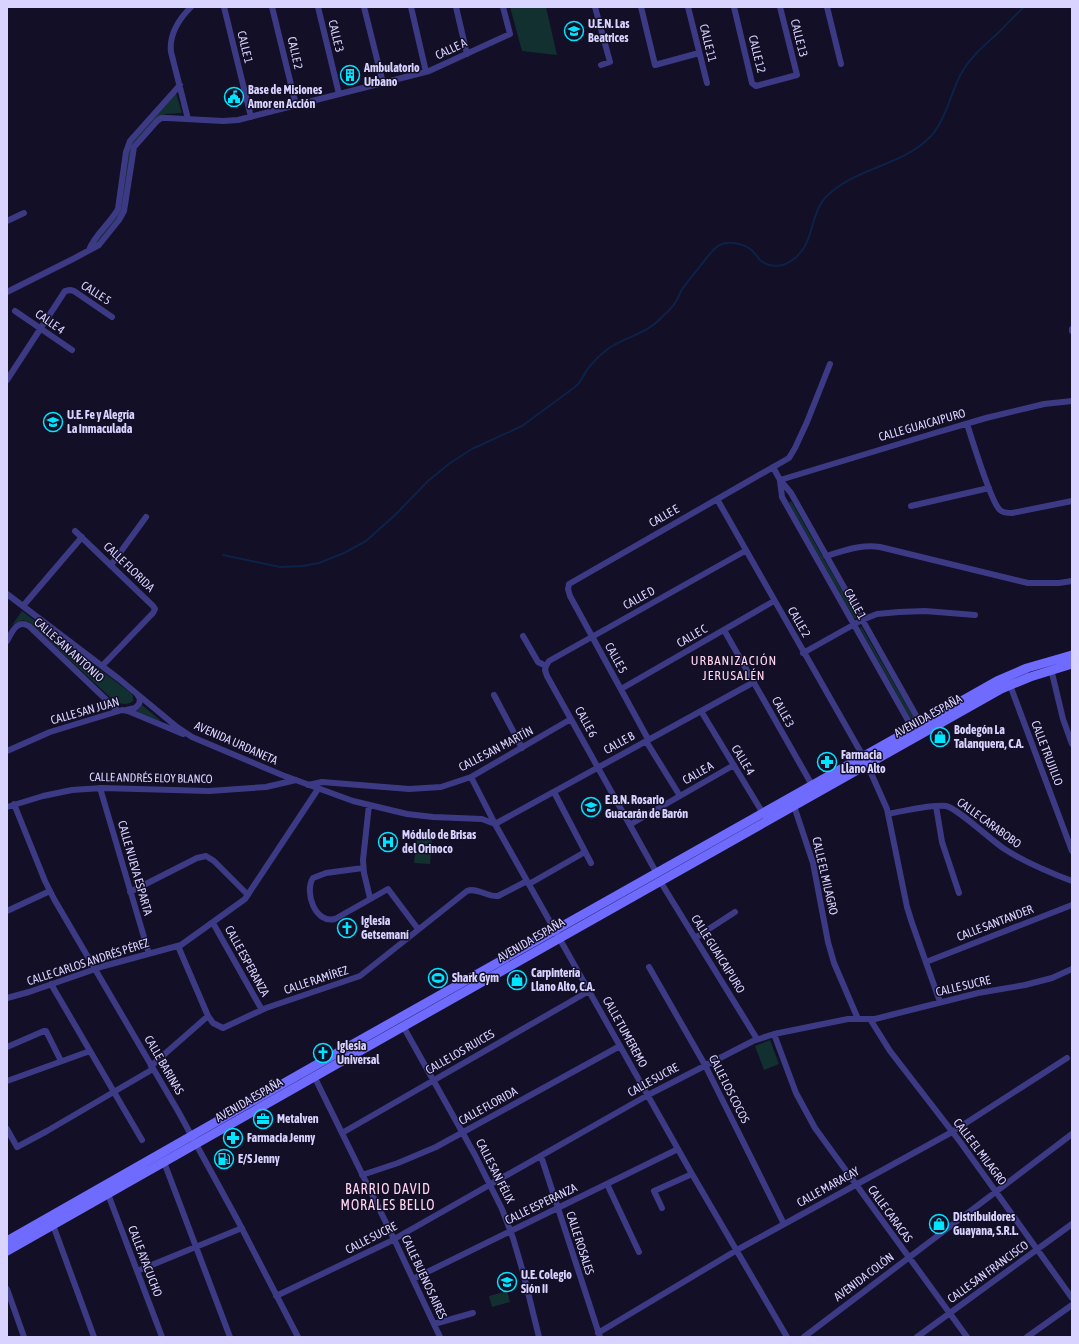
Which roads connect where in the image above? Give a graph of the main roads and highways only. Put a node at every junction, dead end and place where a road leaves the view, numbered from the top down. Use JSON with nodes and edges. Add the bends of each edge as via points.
{"nodes":[{"id":1,"x":1072,"y":655,"type":"edge"},
{"id":2,"x":1072,"y":664,"type":"edge"},
{"id":3,"x":919,"y":730,"type":"junction"},
{"id":4,"x":865,"y":760,"type":"junction"},
{"id":5,"x":765,"y":817,"type":"junction"},
{"id":6,"x":557,"y":934,"type":"junction"},
{"id":7,"x":194,"y":1140,"type":"junction"},
{"id":8,"x":7,"y":1240,"type":"edge"},
{"id":9,"x":7,"y":1251,"type":"edge"}],
"edges":[{"from":1,"to":3,"type":"main road","name":"AVENIDA ESPAÑA","via":[[1013,674]]},
{"from":2,"to":3,"type":"main road","name":"AVENIDA ESPAÑA","via":[[1051,669],[1010,685]]},
{"from":3,"to":4,"type":"main road","name":"AVENIDA ESPAÑA"},
{"from":4,"to":5,"type":"main road","name":"AVENIDA ESPAÑA","via":[[812,785]]},
{"from":4,"to":5,"type":"main road","name":"AVENIDA ESPAÑA","via":[[794,806]]},
{"from":5,"to":6,"type":"main road","name":"AVENIDA ESPAÑA"},
{"from":6,"to":7,"type":"main road","name":"AVENIDA ESPAÑA"},
{"from":6,"to":7,"type":"main road","name":"AVENIDA ESPAÑA","via":[[403,1026]]},
{"from":7,"to":8,"type":"main road","name":"AVENIDA ESPAÑA"},
{"from":7,"to":9,"type":"main road","name":"AVENIDA ESPAÑA","via":[[164,1162]]}]}
